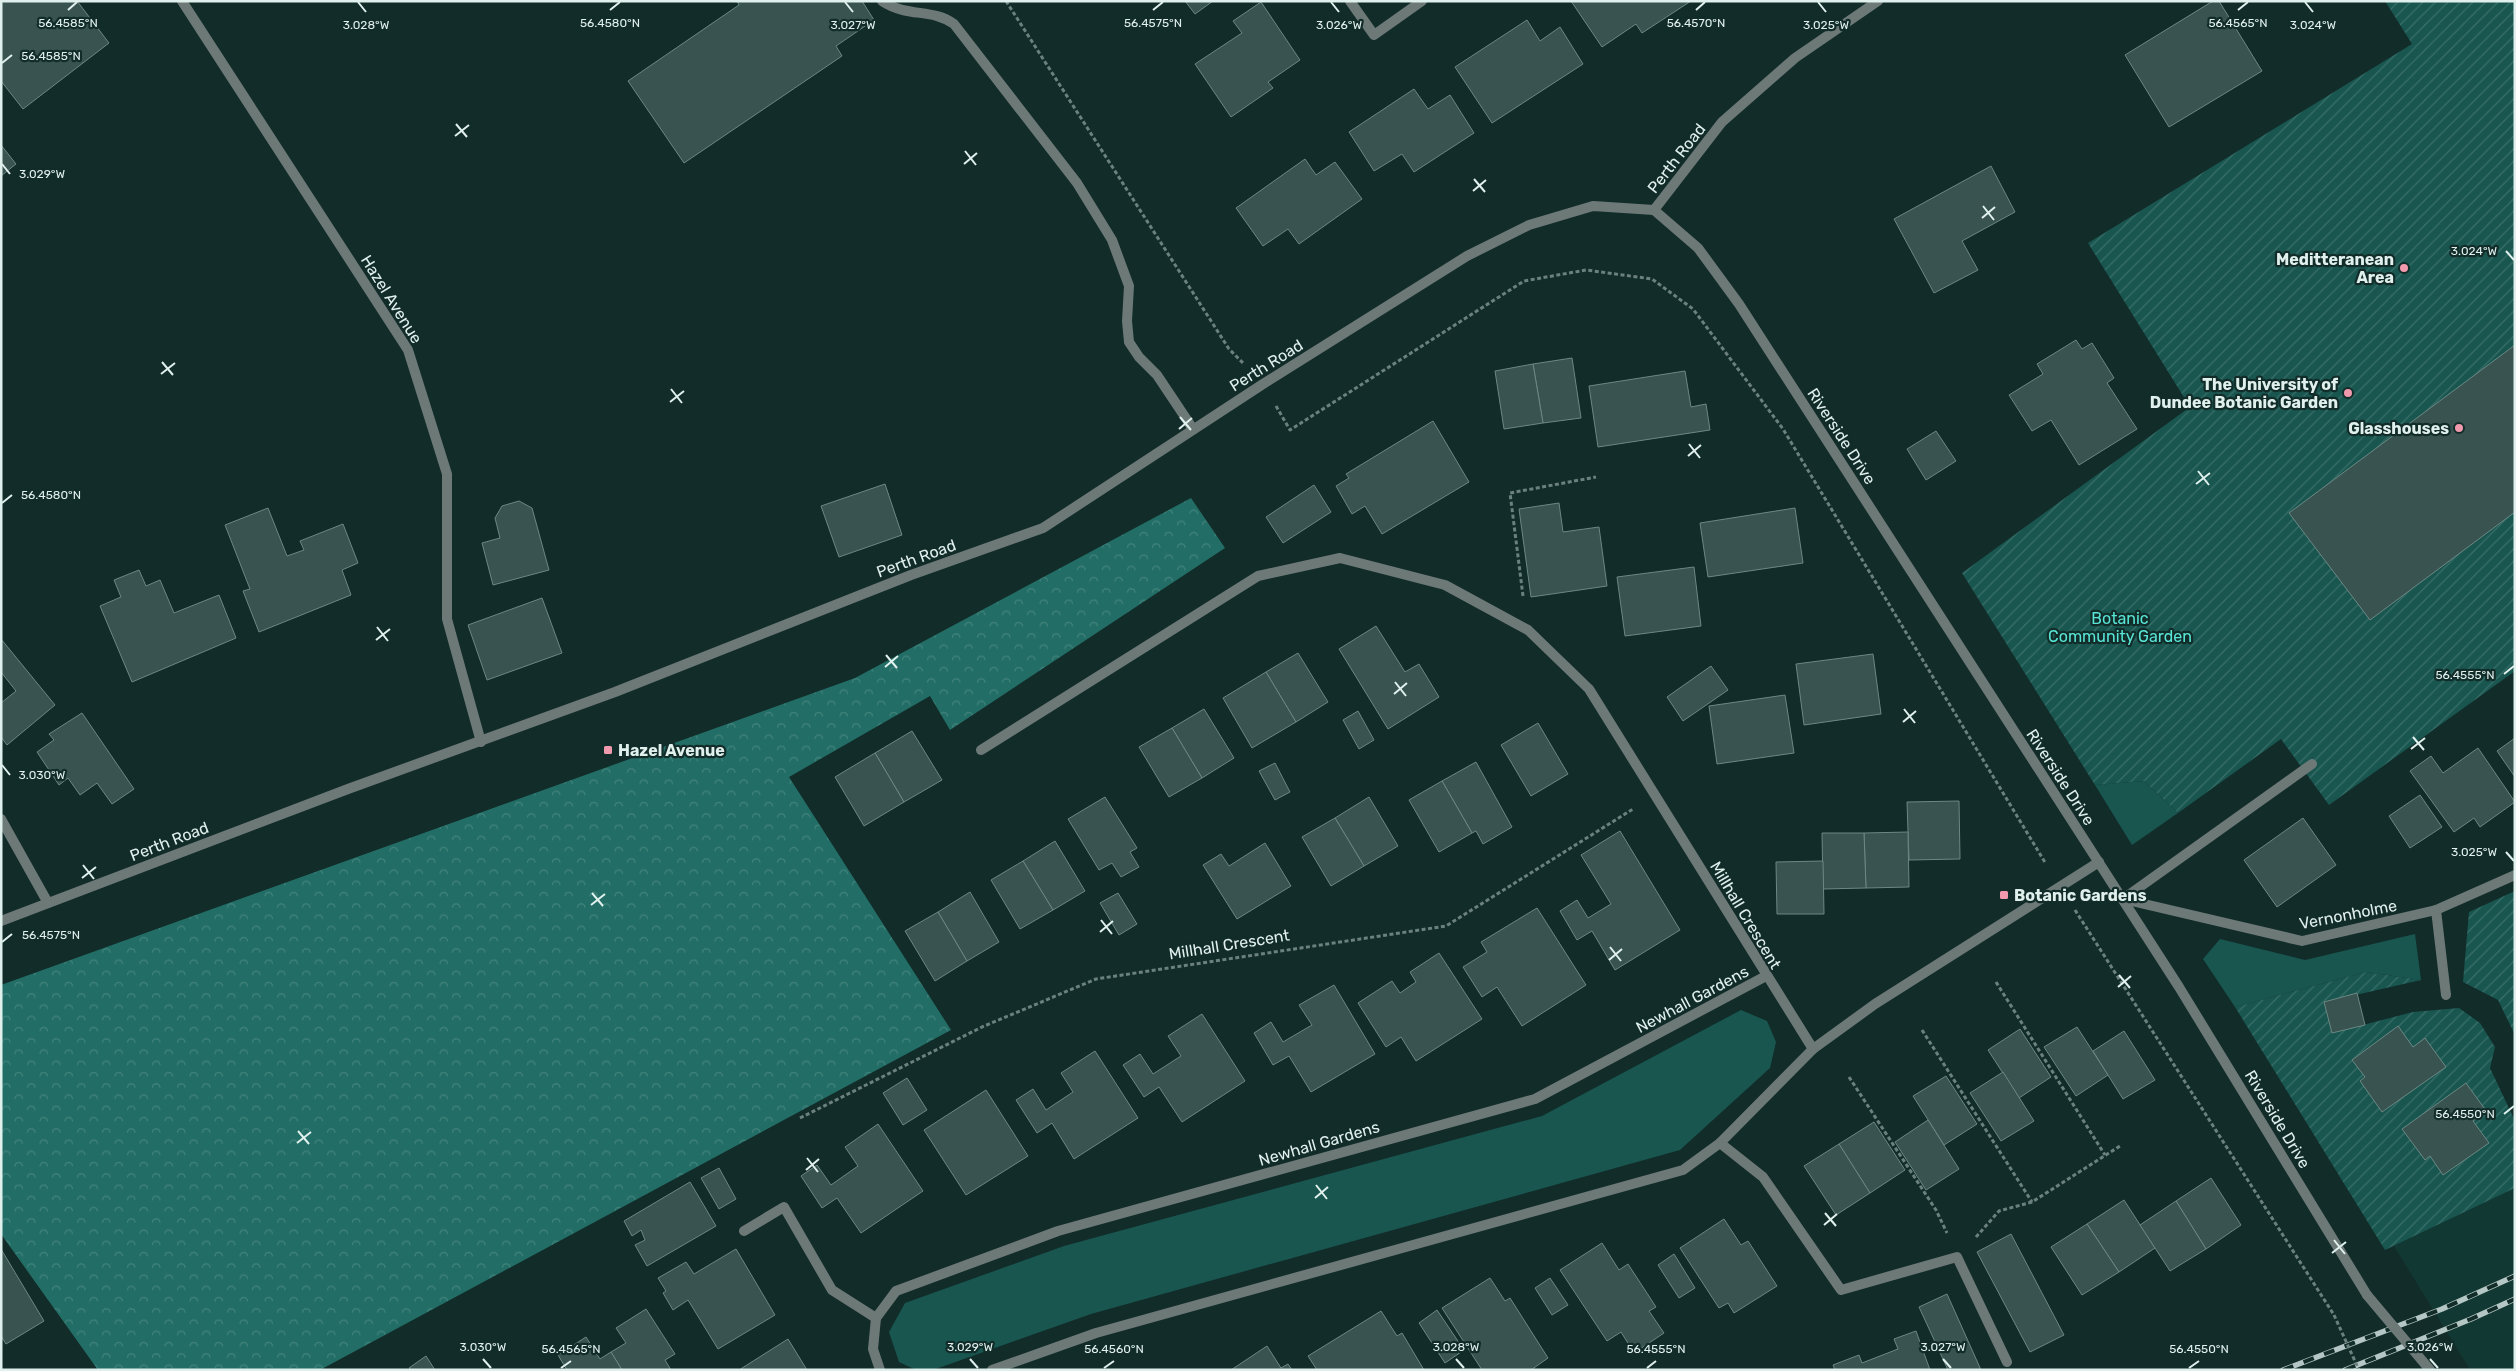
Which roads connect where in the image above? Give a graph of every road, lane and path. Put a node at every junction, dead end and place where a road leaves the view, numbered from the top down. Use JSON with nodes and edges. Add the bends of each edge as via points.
{"nodes":[{"id":1,"x":182,"y":1,"type":"edge"},
{"id":2,"x":882,"y":1,"type":"edge"},
{"id":3,"x":1006,"y":1,"type":"edge"},
{"id":4,"x":1350,"y":1,"type":"edge"},
{"id":5,"x":1422,"y":1,"type":"edge"},
{"id":6,"x":1878,"y":1,"type":"edge"},
{"id":7,"x":1654,"y":210,"type":"junction"},
{"id":8,"x":1263,"y":384,"type":"junction"},
{"id":9,"x":1193,"y":429,"type":"junction"},
{"id":10,"x":1596,"y":477,"type":"dead end"},
{"id":11,"x":1528,"y":630,"type":"junction"},
{"id":12,"x":481,"y":742,"type":"junction"},
{"id":13,"x":981,"y":750,"type":"dead end"},
{"id":14,"x":2312,"y":764,"type":"dead end"},
{"id":15,"x":1655,"y":796,"type":"junction"},
{"id":16,"x":1,"y":819,"type":"edge"},
{"id":17,"x":2099,"y":862,"type":"junction"},
{"id":18,"x":2515,"y":875,"type":"edge"},
{"id":19,"x":2061,"y":887,"type":"junction"},
{"id":20,"x":2123,"y":899,"type":"junction"},
{"id":21,"x":48,"y":903,"type":"junction"},
{"id":22,"x":2436,"y":910,"type":"junction"},
{"id":23,"x":1,"y":921,"type":"edge"},
{"id":24,"x":1766,"y":976,"type":"junction"},
{"id":25,"x":1996,"y":982,"type":"dead end"},
{"id":26,"x":2446,"y":995,"type":"dead end"},
{"id":27,"x":1922,"y":1030,"type":"dead end"},
{"id":28,"x":1813,"y":1049,"type":"junction"},
{"id":29,"x":1849,"y":1077,"type":"dead end"},
{"id":30,"x":800,"y":1118,"type":"dead end"},
{"id":31,"x":1720,"y":1143,"type":"junction"},
{"id":32,"x":2120,"y":1146,"type":"dead end"},
{"id":33,"x":2105,"y":1155,"type":"junction"},
{"id":34,"x":2032,"y":1202,"type":"junction"},
{"id":35,"x":744,"y":1231,"type":"dead end"},
{"id":36,"x":1957,"y":1258,"type":"junction"},
{"id":37,"x":876,"y":1318,"type":"junction"},
{"id":38,"x":2007,"y":1362,"type":"dead end"},
{"id":39,"x":880,"y":1370,"type":"edge"},
{"id":40,"x":992,"y":1370,"type":"edge"},
{"id":41,"x":2359,"y":1370,"type":"edge"},
{"id":42,"x":2430,"y":1370,"type":"edge"}],
"edges":[{"from":1,"to":12,"type":"street","name":"Hazel Avenue","via":[[408,350],[447,474],[447,619]]},
{"from":2,"to":9,"type":"street","via":[[893,8],[916,14],[943,15],[954,24],[1077,182],[1112,240],[1129,286],[1129,342]]},
{"from":3,"to":8,"type":"path","via":[[1229,349]]},
{"from":4,"to":5,"type":"street","via":[[1374,35]]},
{"from":6,"to":7,"type":"street","name":"Perth Road","via":[[1795,58],[1722,122]]},
{"from":7,"to":8,"type":"street","name":"Perth Road","via":[[1593,206],[1529,225],[1468,256]]},
{"from":7,"to":17,"type":"street","name":"Riverside Drive","via":[[1698,248],[1739,304]]},
{"from":8,"to":9,"type":"street","name":"Perth Road"},
{"from":8,"to":19,"type":"path","via":[[1290,430],[1524,281],[1586,270],[1652,279],[1693,309],[1783,429]]},
{"from":9,"to":12,"type":"street","name":"Perth Road","via":[[1043,528],[911,575]]},
{"from":10,"to":11,"type":"path","via":[[1510,493]]},
{"from":11,"to":13,"type":"street","name":"Millhall Crescent","via":[[1445,585],[1340,558],[1285,570],[1258,576]]},
{"from":11,"to":15,"type":"street","name":"Millhall Crescent","via":[[1589,688]]},
{"from":12,"to":21,"type":"street","name":"Perth Road","via":[[348,788]]},
{"from":14,"to":20,"type":"street"},
{"from":15,"to":24,"type":"street","name":"Millhall Crescent"},
{"from":15,"to":30,"type":"path","name":"Millhall Crescent","via":[[1446,926],[1096,979],[982,1027]]},
{"from":16,"to":21,"type":"street"},
{"from":17,"to":19,"type":"street"},
{"from":17,"to":20,"type":"street","name":"Riverside Drive"},
{"from":18,"to":22,"type":"street","name":"Vernonholme"},
{"from":19,"to":28,"type":"street","via":[[1875,1004]]},
{"from":19,"to":41,"type":"path","bridge":true,"via":[[2334,1315]]},
{"from":20,"to":22,"type":"street","name":"Vernonholme","via":[[2302,941]]},
{"from":20,"to":42,"type":"street","name":"Riverside Drive","bridge":true,"via":[[2368,1294]]},
{"from":21,"to":23,"type":"street","name":"Perth Road"},
{"from":22,"to":26,"type":"street"},
{"from":24,"to":28,"type":"street","name":"Millhall Crescent"},
{"from":24,"to":37,"type":"street","name":"Newhall Gardens","via":[[1534,1099],[1058,1231],[896,1291]]},
{"from":25,"to":33,"type":"path"},
{"from":27,"to":34,"type":"path"},
{"from":28,"to":31,"type":"street"},
{"from":29,"to":36,"type":"path","via":[[1936,1210]]},
{"from":31,"to":36,"type":"street","via":[[1763,1177],[1841,1290]]},
{"from":31,"to":40,"type":"street","via":[[1683,1170],[1096,1333]]},
{"from":32,"to":33,"type":"path"},
{"from":33,"to":34,"type":"path"},
{"from":34,"to":36,"type":"path","via":[[1999,1212]]},
{"from":35,"to":37,"type":"street","via":[[784,1208],[832,1290]]},
{"from":36,"to":38,"type":"street"},
{"from":37,"to":39,"type":"street","via":[[873,1349]]}]}
